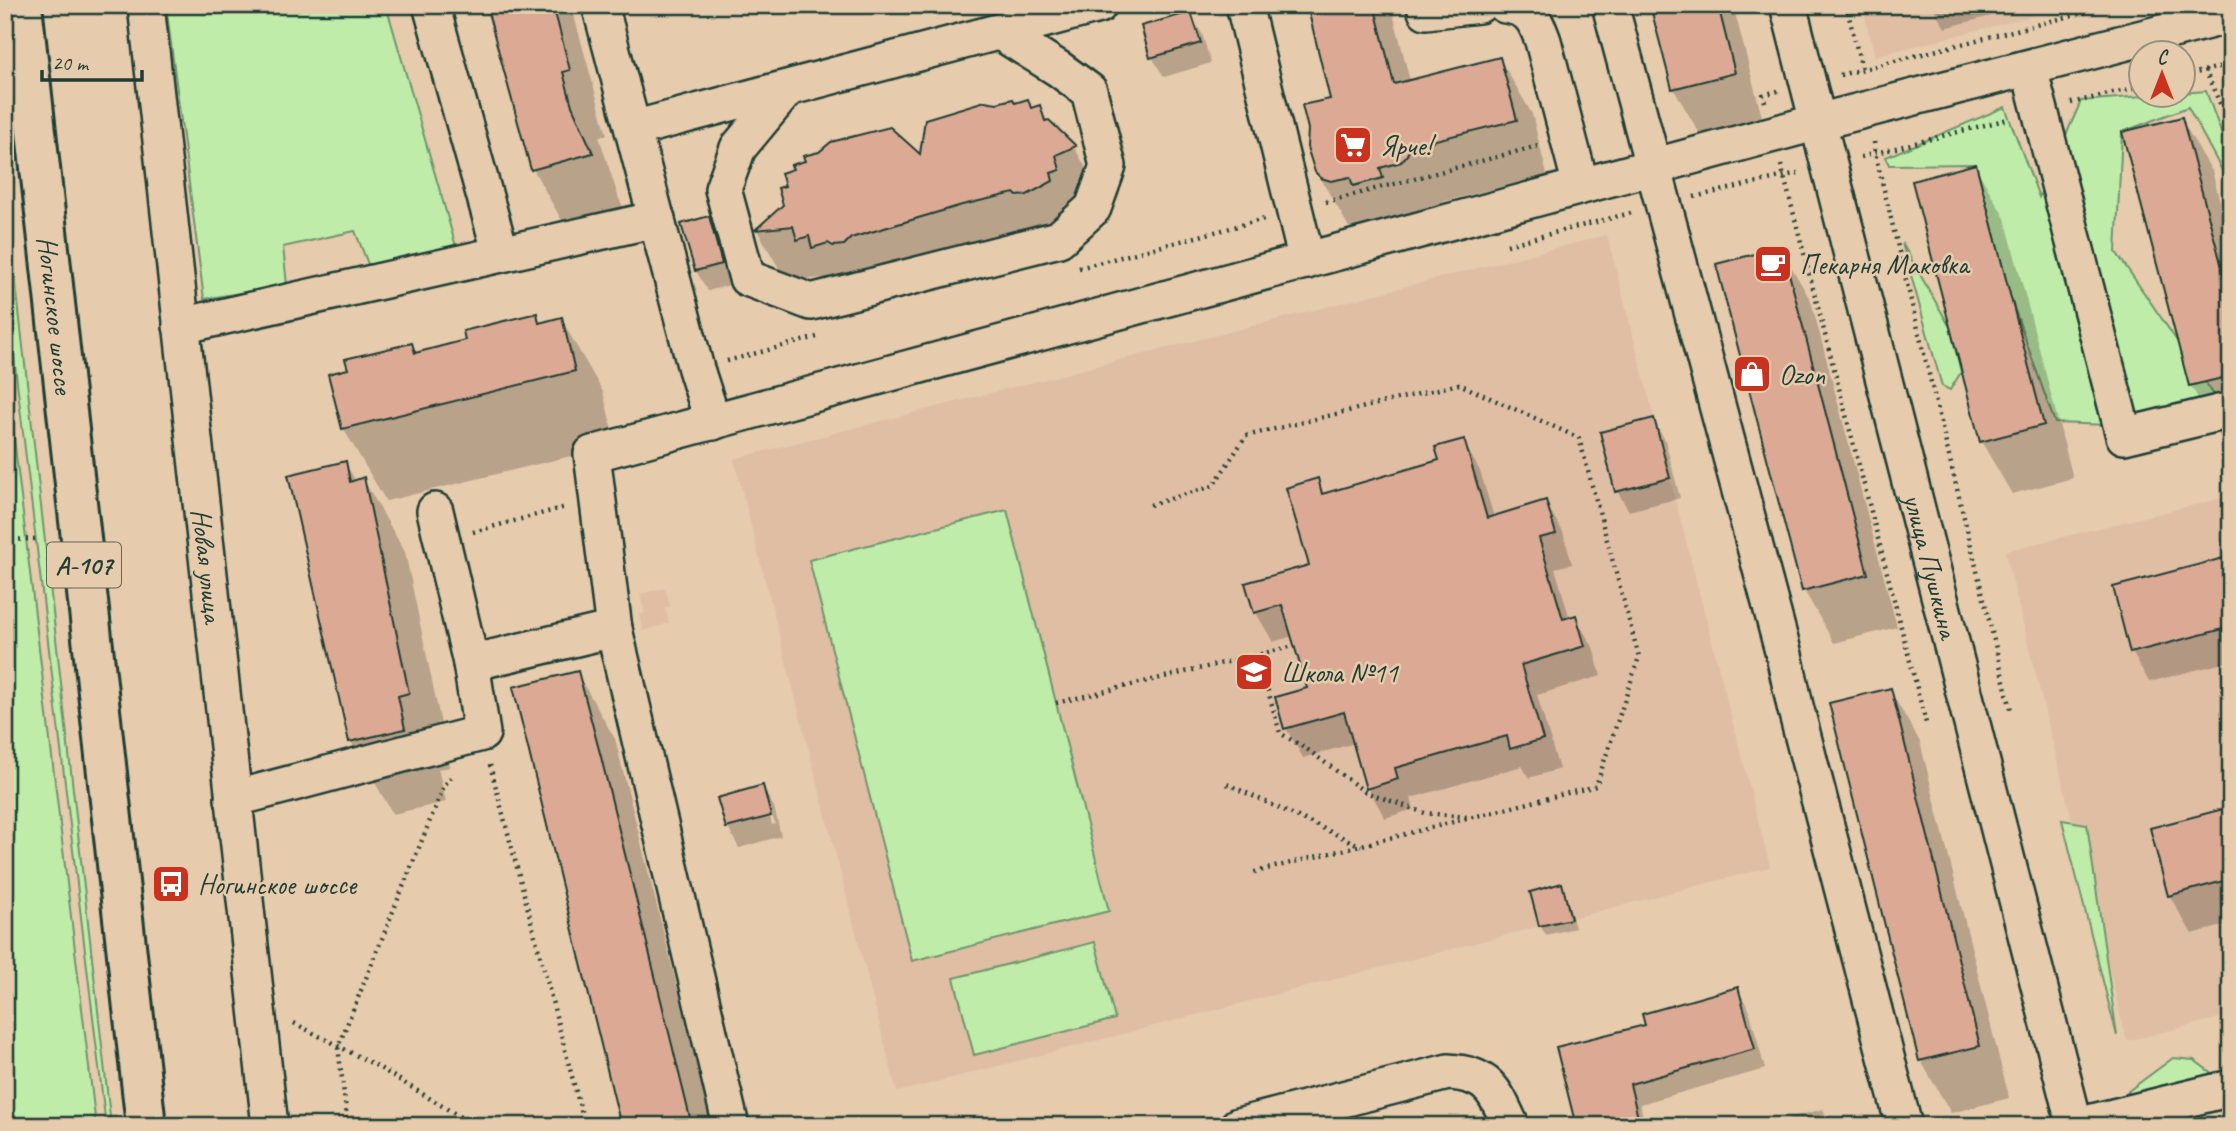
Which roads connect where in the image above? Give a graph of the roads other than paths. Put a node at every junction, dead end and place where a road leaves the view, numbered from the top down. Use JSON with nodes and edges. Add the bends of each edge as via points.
{"nodes":[{"id":1,"x":22,"y":5,"type":"edge"},
{"id":2,"x":146,"y":5,"type":"edge"},
{"id":3,"x":431,"y":5,"type":"edge"},
{"id":4,"x":600,"y":5,"type":"edge"},
{"id":5,"x":1099,"y":5,"type":"edge"},
{"id":6,"x":1244,"y":5,"type":"edge"},
{"id":7,"x":1425,"y":5,"type":"edge"},
{"id":8,"x":1479,"y":5,"type":"edge"},
{"id":9,"x":1505,"y":5,"type":"edge"},
{"id":10,"x":1610,"y":5,"type":"edge"},
{"id":11,"x":1788,"y":5,"type":"edge"},
{"id":12,"x":2231,"y":15,"type":"edge"},
{"id":13,"x":1000,"y":32,"type":"junction"},
{"id":14,"x":2029,"y":68,"type":"junction"},
{"id":15,"x":787,"y":89,"type":"junction"},
{"id":16,"x":1818,"y":122,"type":"junction"},
{"id":17,"x":633,"y":129,"type":"junction"},
{"id":18,"x":1652,"y":167,"type":"junction"},
{"id":19,"x":1581,"y":186,"type":"junction"},
{"id":20,"x":657,"y":219,"type":"junction"},
{"id":21,"x":501,"y":254,"type":"junction"},
{"id":22,"x":1307,"y":261,"type":"junction"},
{"id":23,"x":181,"y":326,"type":"junction"},
{"id":24,"x":2231,"y":410,"type":"edge"},
{"id":25,"x":713,"y":422,"type":"junction"},
{"id":26,"x":438,"y":526,"type":"road end"},
{"id":27,"x":614,"y":629,"type":"junction"},
{"id":28,"x":471,"y":663,"type":"junction"},
{"id":29,"x":233,"y":799,"type":"junction"},
{"id":30,"x":2231,"y":1088,"type":"edge"},
{"id":31,"x":146,"y":1126,"type":"edge"},
{"id":32,"x":270,"y":1126,"type":"edge"},
{"id":33,"x":732,"y":1126,"type":"edge"},
{"id":34,"x":1238,"y":1126,"type":"edge"},
{"id":35,"x":1511,"y":1126,"type":"edge"},
{"id":36,"x":1904,"y":1126,"type":"edge"},
{"id":37,"x":2076,"y":1126,"type":"edge"}],
"edges":[{"from":1,"to":31,"type":"highway","name":"Ногинское шоссе","number":"А-107"},
{"from":2,"to":23,"type":"street","name":"Новая улица"},
{"from":3,"to":21,"type":"street"},
{"from":4,"to":17,"type":"street"},
{"from":5,"to":13,"type":"street"},
{"from":6,"to":22,"type":"street"},
{"from":7,"to":8,"type":"street","via":[[1426,11]]},
{"from":9,"to":19,"type":"street","via":[[1520,7],[1535,20]]},
{"from":10,"to":18,"type":"street"},
{"from":11,"to":16,"type":"street","name":"улица Пушкина"},
{"from":12,"to":14,"type":"street"},
{"from":13,"to":15,"type":"street"},
{"from":13,"to":15,"type":"street","via":[[1089,91],[1108,166],[1093,208],[1059,239],[811,302],[747,278],[723,189],[738,148]]},
{"from":14,"to":16,"type":"street"},
{"from":14,"to":24,"type":"street","via":[[2124,436]]},
{"from":15,"to":17,"type":"street"},
{"from":16,"to":18,"type":"street"},
{"from":16,"to":37,"type":"street","name":"улица Пушкина"},
{"from":17,"to":20,"type":"street"},
{"from":18,"to":19,"type":"street"},
{"from":18,"to":36,"type":"street","via":[[1784,655]]},
{"from":19,"to":22,"type":"street"},
{"from":20,"to":21,"type":"street"},
{"from":20,"to":25,"type":"street"},
{"from":21,"to":23,"type":"street"},
{"from":22,"to":25,"type":"street"},
{"from":23,"to":29,"type":"street","name":"Новая улица"},
{"from":25,"to":27,"type":"street","via":[[592,454]]},
{"from":26,"to":28,"type":"street"},
{"from":27,"to":28,"type":"street"},
{"from":27,"to":33,"type":"street"},
{"from":28,"to":29,"type":"street","via":[[482,733]]},
{"from":29,"to":32,"type":"street","name":"Новая улица"},
{"from":30,"to":37,"type":"street"},
{"from":34,"to":35,"type":"street","via":[[1447,1072],[1467,1073],[1485,1081]]}]}
